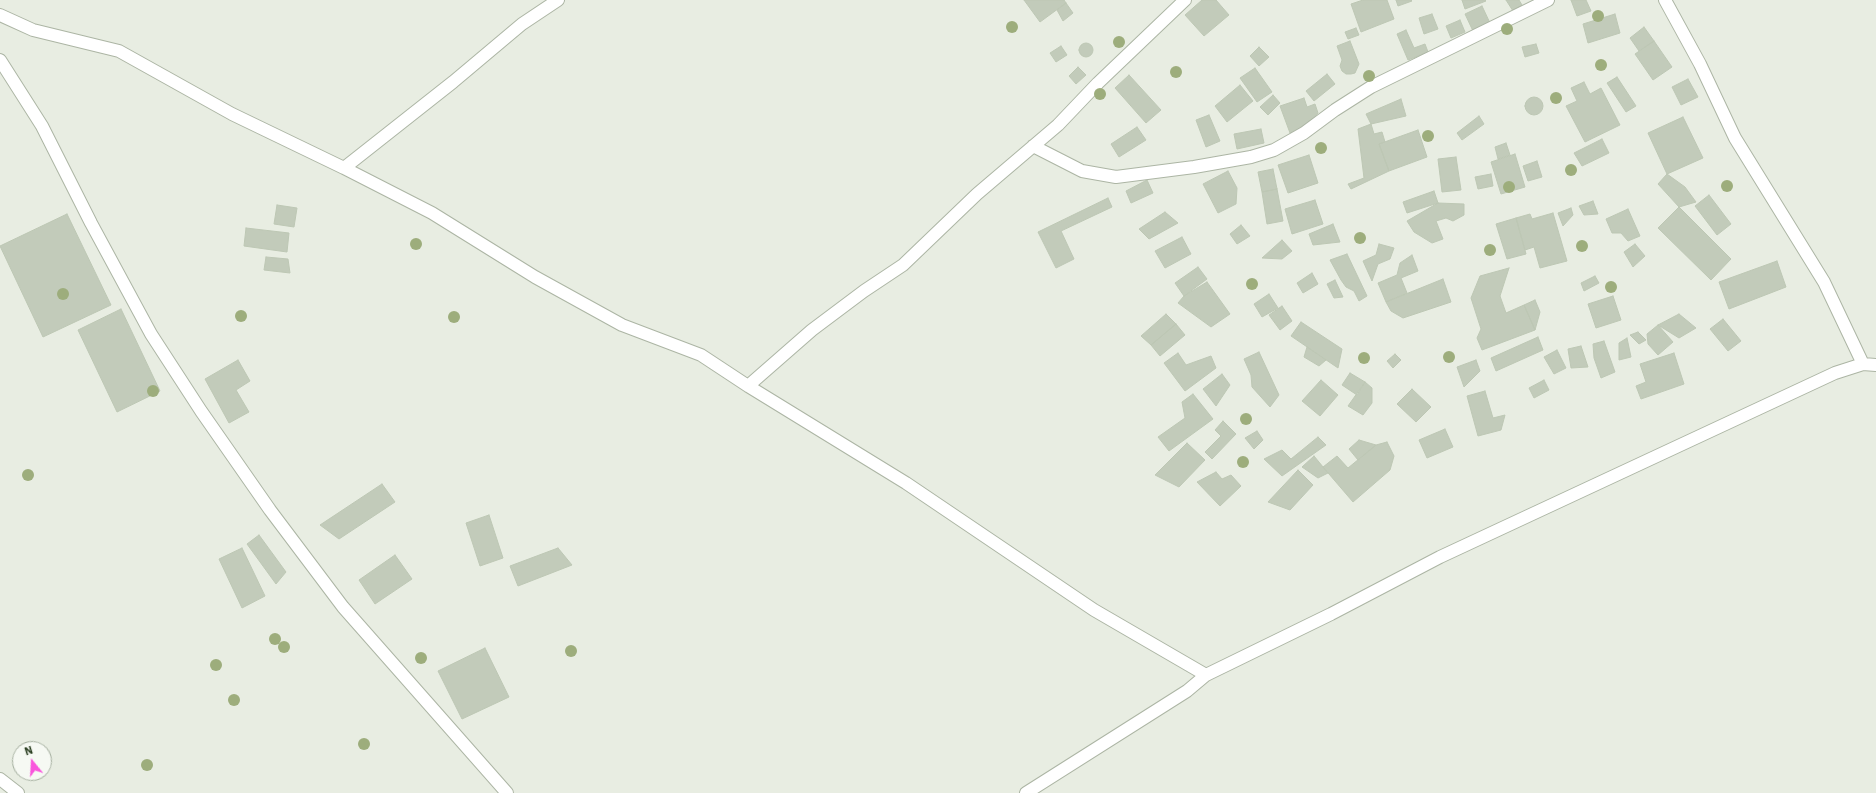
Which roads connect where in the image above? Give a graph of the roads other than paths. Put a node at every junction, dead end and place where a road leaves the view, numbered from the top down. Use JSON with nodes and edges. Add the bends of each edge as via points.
{"nodes":[{"id":1,"x":558,"y":0,"type":"edge"},
{"id":2,"x":1185,"y":0,"type":"edge"},
{"id":3,"x":1548,"y":0,"type":"edge"},
{"id":4,"x":1665,"y":0,"type":"edge"},
{"id":5,"x":0,"y":15,"type":"edge"},
{"id":6,"x":0,"y":60,"type":"edge"},
{"id":7,"x":1033,"y":146,"type":"junction"},
{"id":8,"x":344,"y":168,"type":"junction"},
{"id":9,"x":1863,"y":364,"type":"junction"},
{"id":10,"x":1876,"y":365,"type":"edge"},
{"id":11,"x":748,"y":386,"type":"junction"},
{"id":12,"x":1206,"y":675,"type":"junction"},
{"id":13,"x":0,"y":779,"type":"edge"},
{"id":14,"x":18,"y":793,"type":"edge"},
{"id":15,"x":507,"y":793,"type":"edge"},
{"id":16,"x":1026,"y":793,"type":"edge"}],
"edges":[{"from":1,"to":8,"type":"street","via":[[522,24]]},
{"from":2,"to":7,"type":"street","via":[[1058,125]]},
{"from":3,"to":7,"type":"street","via":[[1371,87],[1304,133],[1274,150],[1251,157],[1116,177],[1082,171]]},
{"from":4,"to":9,"type":"street","via":[[1700,64],[1735,138],[1824,282]]},
{"from":5,"to":8,"type":"street","via":[[33,30],[120,51],[232,114]]},
{"from":6,"to":15,"type":"street","via":[[42,126],[151,334],[201,412],[343,608]]},
{"from":7,"to":11,"type":"street","via":[[977,194],[902,265],[812,330]]},
{"from":8,"to":11,"type":"street","via":[[432,213],[535,277],[622,325],[701,355]]},
{"from":9,"to":10,"type":"street"},
{"from":9,"to":12,"type":"street","via":[[1828,376],[1440,557]]},
{"from":11,"to":12,"type":"street","via":[[906,483],[1094,610]]},
{"from":12,"to":16,"type":"street","via":[[1187,691]]},
{"from":13,"to":14,"type":"street"}]}
